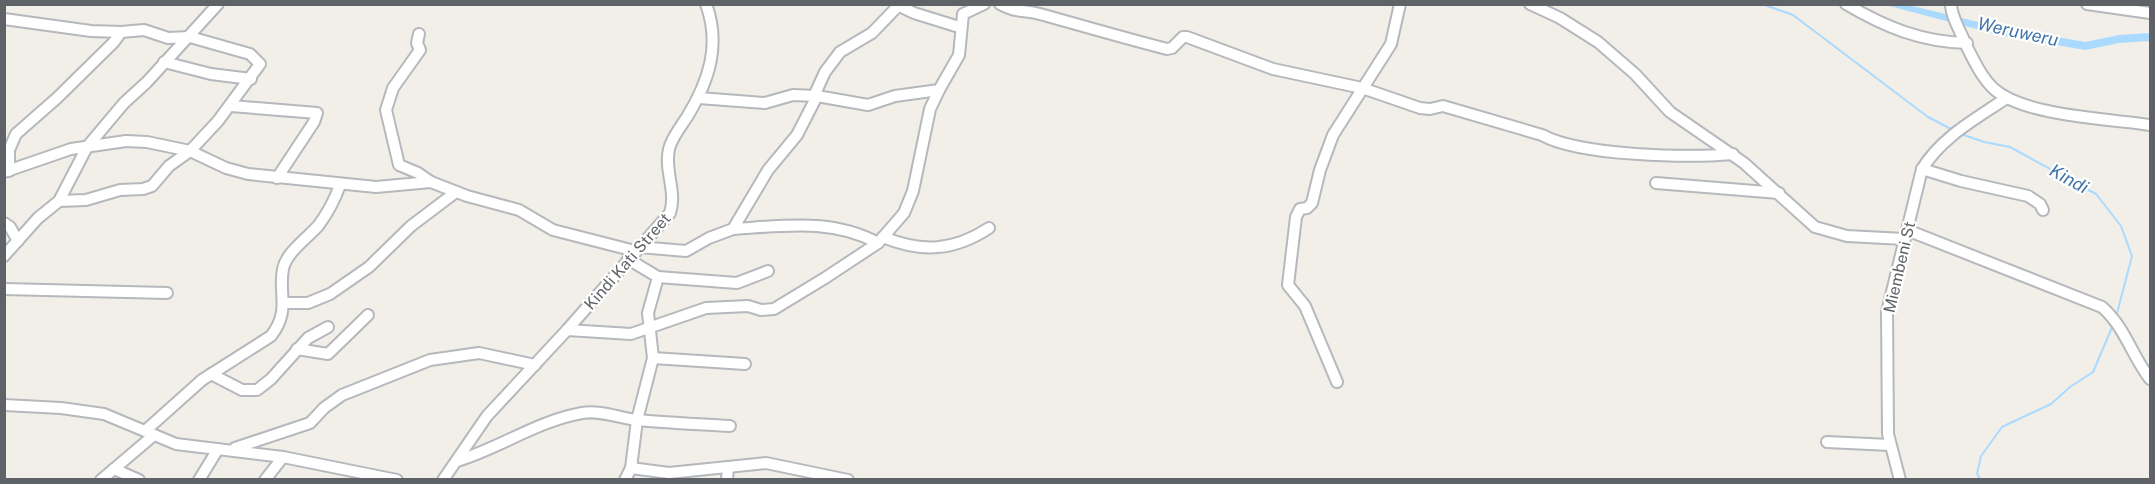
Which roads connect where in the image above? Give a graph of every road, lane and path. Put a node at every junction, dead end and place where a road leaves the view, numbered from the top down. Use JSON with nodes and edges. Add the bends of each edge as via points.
{"nodes":[{"id":1,"x":218,"y":4,"type":"edge"},
{"id":2,"x":706,"y":4,"type":"edge"},
{"id":3,"x":984,"y":4,"type":"edge"},
{"id":4,"x":1000,"y":4,"type":"edge"},
{"id":5,"x":1036,"y":4,"type":"edge"},
{"id":6,"x":1400,"y":4,"type":"edge"},
{"id":7,"x":1530,"y":4,"type":"edge"},
{"id":8,"x":1846,"y":4,"type":"edge"},
{"id":9,"x":2087,"y":4,"type":"edge"},
{"id":10,"x":897,"y":5,"type":"edge"},
{"id":11,"x":1951,"y":7,"type":"edge"},
{"id":12,"x":1026,"y":13,"type":"junction"},
{"id":13,"x":2151,"y":13,"type":"edge"},
{"id":14,"x":4,"y":19,"type":"edge"},
{"id":15,"x":958,"y":27,"type":"junction"},
{"id":16,"x":121,"y":32,"type":"junction"},
{"id":17,"x":419,"y":34,"type":"dead end"},
{"id":18,"x":190,"y":37,"type":"junction"},
{"id":19,"x":1967,"y":44,"type":"junction"},
{"id":20,"x":164,"y":62,"type":"junction"},
{"id":21,"x":251,"y":79,"type":"junction"},
{"id":22,"x":1362,"y":88,"type":"junction"},
{"id":23,"x":939,"y":90,"type":"junction"},
{"id":24,"x":815,"y":96,"type":"junction"},
{"id":25,"x":699,"y":98,"type":"junction"},
{"id":26,"x":2005,"y":99,"type":"junction"},
{"id":27,"x":231,"y":106,"type":"junction"},
{"id":28,"x":2151,"y":125,"type":"edge"},
{"id":29,"x":87,"y":147,"type":"junction"},
{"id":30,"x":190,"y":151,"type":"junction"},
{"id":31,"x":1733,"y":154,"type":"junction"},
{"id":32,"x":1922,"y":169,"type":"junction"},
{"id":33,"x":7,"y":172,"type":"edge"},
{"id":34,"x":277,"y":178,"type":"junction"},
{"id":35,"x":430,"y":182,"type":"junction"},
{"id":36,"x":1656,"y":183,"type":"dead end"},
{"id":37,"x":340,"y":184,"type":"junction"},
{"id":38,"x":456,"y":192,"type":"junction"},
{"id":39,"x":1779,"y":193,"type":"junction"},
{"id":40,"x":59,"y":201,"type":"junction"},
{"id":41,"x":2043,"y":210,"type":"dead end"},
{"id":42,"x":4,"y":223,"type":"edge"},
{"id":43,"x":988,"y":228,"type":"dead end"},
{"id":44,"x":733,"y":229,"type":"junction"},
{"id":45,"x":1905,"y":235,"type":"junction"},
{"id":46,"x":881,"y":240,"type":"junction"},
{"id":47,"x":18,"y":241,"type":"junction"},
{"id":48,"x":634,"y":252,"type":"junction"},
{"id":49,"x":4,"y":256,"type":"edge"},
{"id":50,"x":768,"y":271,"type":"dead end"},
{"id":51,"x":658,"y":277,"type":"junction"},
{"id":52,"x":4,"y":290,"type":"edge"},
{"id":53,"x":167,"y":293,"type":"dead end"},
{"id":54,"x":284,"y":303,"type":"junction"},
{"id":55,"x":368,"y":315,"type":"dead end"},
{"id":56,"x":328,"y":327,"type":"dead end"},
{"id":57,"x":651,"y":329,"type":"junction"},
{"id":58,"x":567,"y":330,"type":"junction"},
{"id":59,"x":297,"y":349,"type":"junction"},
{"id":60,"x":653,"y":358,"type":"junction"},
{"id":61,"x":745,"y":364,"type":"dead end"},
{"id":62,"x":535,"y":365,"type":"junction"},
{"id":63,"x":211,"y":374,"type":"junction"},
{"id":64,"x":2151,"y":379,"type":"edge"},
{"id":65,"x":1337,"y":382,"type":"dead end"},
{"id":66,"x":4,"y":405,"type":"edge"},
{"id":67,"x":637,"y":420,"type":"junction"},
{"id":68,"x":729,"y":426,"type":"dead end"},
{"id":69,"x":150,"y":433,"type":"junction"},
{"id":70,"x":1827,"y":442,"type":"dead end"},
{"id":71,"x":1890,"y":445,"type":"junction"},
{"id":72,"x":218,"y":449,"type":"junction"},
{"id":73,"x":232,"y":449,"type":"junction"},
{"id":74,"x":284,"y":457,"type":"junction"},
{"id":75,"x":457,"y":461,"type":"junction"},
{"id":76,"x":631,"y":468,"type":"junction"},
{"id":77,"x":114,"y":469,"type":"junction"},
{"id":78,"x":727,"y":473,"type":"edge"},
{"id":79,"x":101,"y":480,"type":"edge"},
{"id":80,"x":139,"y":480,"type":"edge"},
{"id":81,"x":199,"y":480,"type":"edge"},
{"id":82,"x":265,"y":480,"type":"edge"},
{"id":83,"x":397,"y":480,"type":"edge"},
{"id":84,"x":443,"y":480,"type":"edge"},
{"id":85,"x":625,"y":480,"type":"edge"},
{"id":86,"x":848,"y":480,"type":"edge"},
{"id":87,"x":1900,"y":480,"type":"edge"}],
"edges":[{"from":1,"to":18,"type":"street"},
{"from":2,"to":25,"type":"street","name":"Kindi Kati Street","via":[[715,35],[715,53]]},
{"from":3,"to":15,"type":"street","via":[[963,14]]},
{"from":4,"to":12,"type":"street"},
{"from":5,"to":12,"type":"street"},
{"from":6,"to":22,"type":"street","via":[[1396,33]]},
{"from":7,"to":31,"type":"street","via":[[1588,33],[1662,105]]},
{"from":8,"to":19,"type":"street","via":[[1902,33]]},
{"from":9,"to":13,"type":"street"},
{"from":10,"to":15,"type":"street"},
{"from":10,"to":24,"type":"street","via":[[872,33],[840,52],[825,72]]},
{"from":11,"to":19,"type":"street"},
{"from":12,"to":22,"type":"street","via":[[1046,15],[1167,49],[1187,37],[1273,69]]},
{"from":14,"to":16,"type":"street"},
{"from":15,"to":23,"type":"street","via":[[959,52]]},
{"from":16,"to":18,"type":"street","via":[[149,31],[162,38]]},
{"from":16,"to":33,"type":"street","via":[[16,134],[9,150]]},
{"from":17,"to":35,"type":"street","via":[[420,50],[393,88],[386,115],[399,165]]},
{"from":18,"to":20,"type":"street"},
{"from":18,"to":21,"type":"street","via":[[257,58],[260,64]]},
{"from":19,"to":26,"type":"street","via":[[1987,80]]},
{"from":20,"to":21,"type":"street"},
{"from":20,"to":29,"type":"street"},
{"from":21,"to":27,"type":"street"},
{"from":22,"to":31,"type":"street","via":[[1420,108],[1443,106],[1559,143],[1609,152],[1703,157]]},
{"from":22,"to":65,"type":"street","via":[[1333,135],[1312,203],[1298,211],[1288,280],[1305,306]]},
{"from":23,"to":24,"type":"street","via":[[895,96],[868,105]]},
{"from":23,"to":46,"type":"street","via":[[930,109],[909,204]]},
{"from":24,"to":25,"type":"street","via":[[790,95],[765,103]]},
{"from":24,"to":44,"type":"street","via":[[797,135],[768,170]]},
{"from":25,"to":48,"type":"street","name":"Kindi Kati Street","via":[[669,146],[674,206]]},
{"from":26,"to":28,"type":"street","via":[[2030,107]]},
{"from":26,"to":32,"type":"street","name":"Miembeni St","via":[[1950,136]]},
{"from":27,"to":30,"type":"street"},
{"from":27,"to":34,"type":"street","via":[[317,114]]},
{"from":29,"to":30,"type":"street","via":[[135,141]]},
{"from":29,"to":33,"type":"street","via":[[55,153]]},
{"from":29,"to":40,"type":"street"},
{"from":30,"to":34,"type":"street","via":[[237,171]]},
{"from":30,"to":40,"type":"street","via":[[148,187],[86,200]]},
{"from":31,"to":39,"type":"street"},
{"from":32,"to":41,"type":"street","via":[[2028,196]]},
{"from":32,"to":45,"type":"street","name":"Miembeni St"},
{"from":34,"to":37,"type":"street"},
{"from":35,"to":37,"type":"street","via":[[390,187]]},
{"from":35,"to":38,"type":"street"},
{"from":36,"to":39,"type":"street"},
{"from":37,"to":54,"type":"street","via":[[319,224],[283,268]]},
{"from":38,"to":48,"type":"street","via":[[519,210],[554,230]]},
{"from":38,"to":54,"type":"street","via":[[405,231],[369,267],[330,294],[308,303]]},
{"from":39,"to":45,"type":"street","via":[[1824,232]]},
{"from":40,"to":47,"type":"street"},
{"from":42,"to":47,"type":"street"},
{"from":43,"to":46,"type":"street","via":[[959,245],[932,250]]},
{"from":44,"to":46,"type":"street","via":[[831,225]]},
{"from":44,"to":48,"type":"street","via":[[686,251]]},
{"from":45,"to":64,"type":"street","via":[[2102,307],[2122,328]]},
{"from":45,"to":71,"type":"street","name":"Miembeni St","via":[[1887,312]]},
{"from":46,"to":57,"type":"street","via":[[774,309],[706,308]]},
{"from":47,"to":49,"type":"street"},
{"from":48,"to":51,"type":"street"},
{"from":48,"to":58,"type":"street","name":"Kindi Kati Street"},
{"from":50,"to":51,"type":"street","via":[[736,283]]},
{"from":51,"to":57,"type":"street","via":[[648,313]]},
{"from":52,"to":53,"type":"street"},
{"from":54,"to":63,"type":"street","via":[[271,336]]},
{"from":55,"to":59,"type":"street","via":[[327,354]]},
{"from":56,"to":59,"type":"street"},
{"from":57,"to":58,"type":"street","via":[[618,335]]},
{"from":57,"to":60,"type":"street"},
{"from":58,"to":62,"type":"street","name":"Kindi Kati Street"},
{"from":59,"to":63,"type":"street","via":[[257,390],[242,390]]},
{"from":60,"to":61,"type":"street"},
{"from":60,"to":67,"type":"street"},
{"from":62,"to":73,"type":"street","via":[[479,353],[430,360],[330,402],[310,423]]},
{"from":62,"to":75,"type":"street","name":"Kindi Kati Street","via":[[487,416]]},
{"from":63,"to":69,"type":"street","via":[[180,398]]},
{"from":66,"to":69,"type":"street","via":[[104,414]]},
{"from":67,"to":68,"type":"street"},
{"from":67,"to":75,"type":"street","via":[[593,413],[570,416],[534,427],[483,453]]},
{"from":67,"to":76,"type":"street"},
{"from":69,"to":72,"type":"street","via":[[186,446]]},
{"from":69,"to":77,"type":"street"},
{"from":70,"to":71,"type":"street"},
{"from":71,"to":87,"type":"street","name":"Miembeni St"},
{"from":72,"to":73,"type":"street"},
{"from":72,"to":81,"type":"street"},
{"from":73,"to":74,"type":"street"},
{"from":74,"to":82,"type":"street"},
{"from":74,"to":83,"type":"street"},
{"from":75,"to":84,"type":"street","name":"Kindi Kati Street"},
{"from":76,"to":78,"type":"street","via":[[669,473]]},
{"from":76,"to":85,"type":"street"},
{"from":77,"to":79,"type":"street"},
{"from":77,"to":80,"type":"street"},
{"from":78,"to":86,"type":"street","via":[[766,463]]}]}
